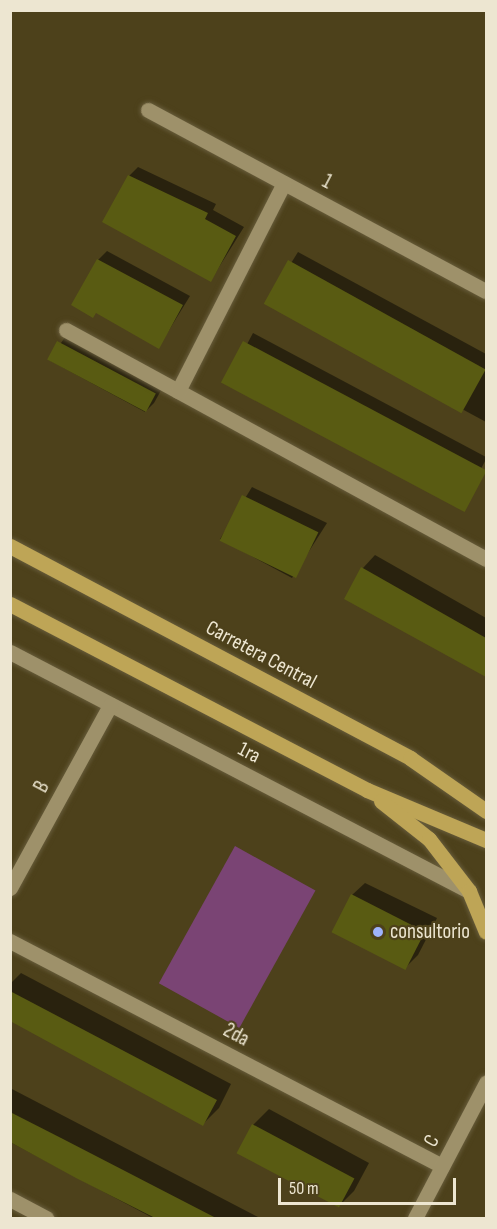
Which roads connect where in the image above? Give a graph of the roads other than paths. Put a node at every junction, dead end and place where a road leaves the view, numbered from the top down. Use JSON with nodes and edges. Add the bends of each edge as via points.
{"nodes":[{"id":1,"x":148,"y":110,"type":"dead end"},
{"id":2,"x":284,"y":183,"type":"junction"},
{"id":3,"x":486,"y":291,"type":"edge"},
{"id":4,"x":66,"y":330,"type":"dead end"},
{"id":5,"x":178,"y":391,"type":"junction"},
{"id":6,"x":10,"y":546,"type":"edge"},
{"id":7,"x":486,"y":560,"type":"edge"},
{"id":8,"x":10,"y":604,"type":"edge"},
{"id":9,"x":10,"y":652,"type":"edge"},
{"id":10,"x":110,"y":705,"type":"junction"},
{"id":11,"x":367,"y":790,"type":"junction"},
{"id":12,"x":486,"y":811,"type":"edge"},
{"id":13,"x":486,"y":840,"type":"edge"},
{"id":14,"x":10,"y":888,"type":"edge"},
{"id":15,"x":469,"y":891,"type":"junction"},
{"id":16,"x":486,"y":932,"type":"edge"},
{"id":17,"x":10,"y":941,"type":"edge"},
{"id":18,"x":486,"y":1083,"type":"edge"},
{"id":19,"x":442,"y":1166,"type":"junction"},
{"id":20,"x":10,"y":1199,"type":"edge"},
{"id":21,"x":46,"y":1218,"type":"edge"},
{"id":22,"x":415,"y":1218,"type":"edge"}],
"edges":[{"from":1,"to":2,"type":"street","name":"1"},
{"from":2,"to":3,"type":"street","name":"1"},
{"from":2,"to":5,"type":"street"},
{"from":4,"to":5,"type":"street"},
{"from":5,"to":7,"type":"street"},
{"from":6,"to":12,"type":"main road","name":"Carretera Central","via":[[410,758]]},
{"from":8,"to":11,"type":"main road"},
{"from":9,"to":10,"type":"street","name":"1ra"},
{"from":10,"to":14,"type":"street","name":"B"},
{"from":10,"to":15,"type":"street","name":"1ra"},
{"from":11,"to":13,"type":"main road"},
{"from":11,"to":15,"type":"main road","via":[[429,839]]},
{"from":15,"to":16,"type":"main road"},
{"from":17,"to":19,"type":"street","name":"2da"},
{"from":18,"to":19,"type":"street","name":"C"},
{"from":19,"to":22,"type":"street","name":"C"},
{"from":20,"to":21,"type":"street"}]}
